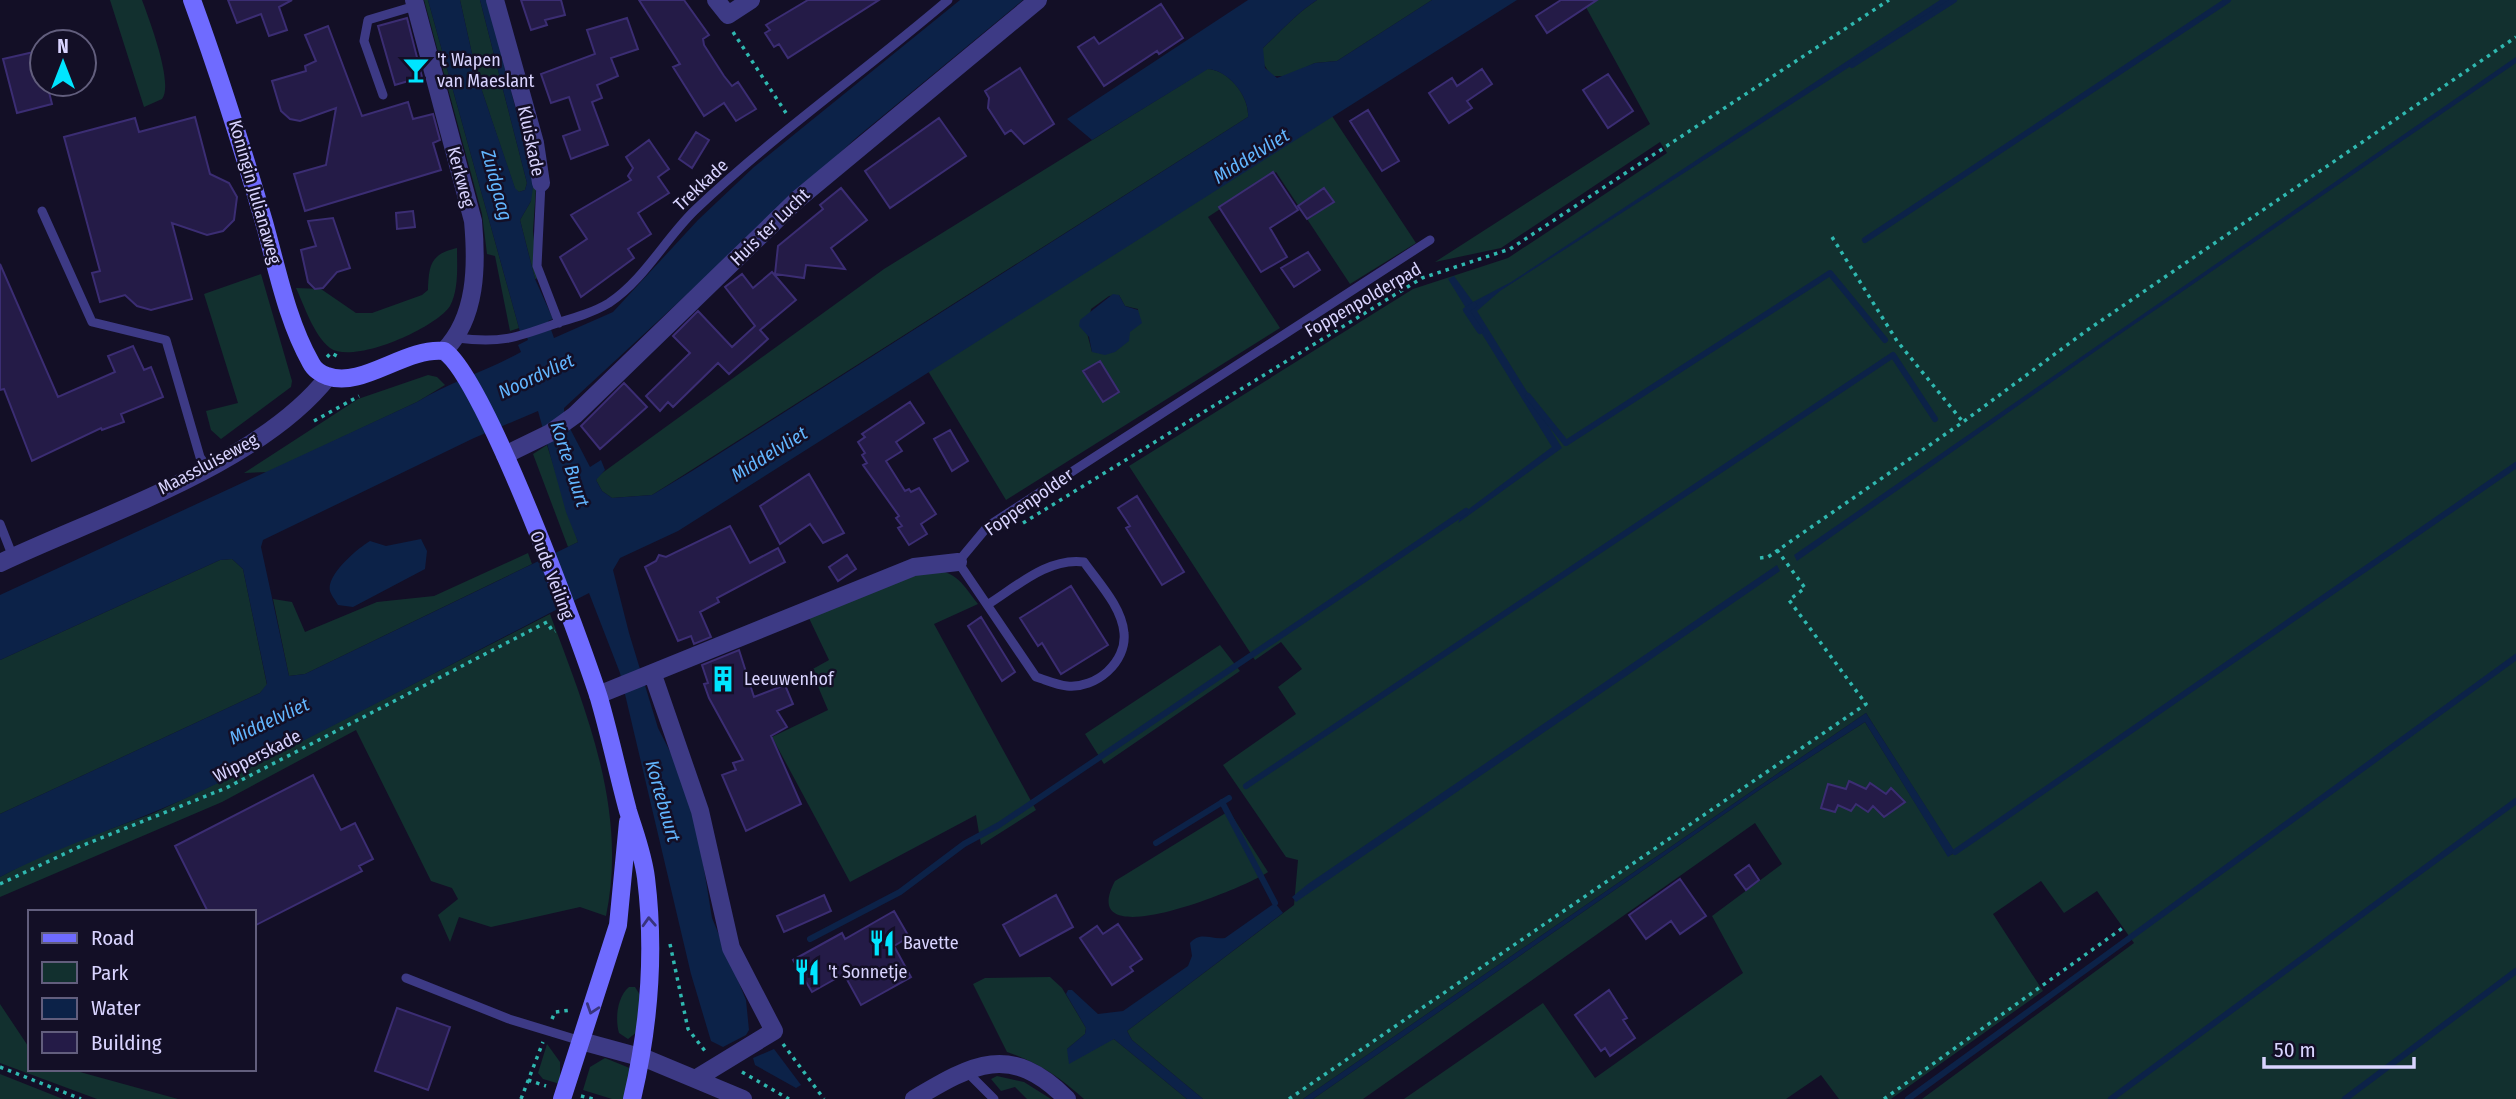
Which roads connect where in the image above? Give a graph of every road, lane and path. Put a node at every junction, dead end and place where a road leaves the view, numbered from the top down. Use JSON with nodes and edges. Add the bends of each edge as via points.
{"nodes":[{"id":1,"x":192,"y":0,"type":"edge"},
{"id":2,"x":495,"y":0,"type":"edge"},
{"id":3,"x":716,"y":0,"type":"edge"},
{"id":4,"x":751,"y":0,"type":"edge"},
{"id":5,"x":948,"y":0,"type":"edge"},
{"id":6,"x":1038,"y":0,"type":"edge"},
{"id":7,"x":1889,"y":0,"type":"edge"},
{"id":8,"x":415,"y":3,"type":"edge"},
{"id":9,"x":728,"y":15,"type":"junction"},
{"id":10,"x":2516,"y":37,"type":"edge"},
{"id":11,"x":383,"y":95,"type":"dead end"},
{"id":12,"x":793,"y":124,"type":"junction"},
{"id":13,"x":541,"y":183,"type":"joint"},
{"id":14,"x":42,"y":211,"type":"dead end"},
{"id":15,"x":1832,"y":237,"type":"dead end"},
{"id":16,"x":1430,"y":240,"type":"dead end"},
{"id":17,"x":555,"y":324,"type":"junction"},
{"id":18,"x":457,"y":338,"type":"junction"},
{"id":19,"x":444,"y":351,"type":"junction"},
{"id":20,"x":328,"y":377,"type":"junction"},
{"id":21,"x":1963,"y":422,"type":"junction"},
{"id":22,"x":505,"y":456,"type":"junction"},
{"id":23,"x":207,"y":467,"type":"junction"},
{"id":24,"x":0,"y":524,"type":"edge"},
{"id":25,"x":1018,"y":526,"type":"dead end"},
{"id":26,"x":1777,"y":550,"type":"junction"},
{"id":27,"x":1760,"y":558,"type":"dead end"},
{"id":28,"x":6,"y":560,"type":"edge"},
{"id":29,"x":958,"y":562,"type":"junction"},
{"id":30,"x":987,"y":605,"type":"junction"},
{"id":31,"x":552,"y":632,"type":"dead end"},
{"id":32,"x":650,"y":675,"type":"junction"},
{"id":33,"x":598,"y":695,"type":"junction"},
{"id":34,"x":629,"y":814,"type":"junction"},
{"id":35,"x":0,"y":884,"type":"edge"},
{"id":36,"x":2124,"y":927,"type":"dead end"},
{"id":37,"x":406,"y":978,"type":"dead end"},
{"id":38,"x":577,"y":1009,"type":"dead end"},
{"id":39,"x":547,"y":1031,"type":"junction"},
{"id":40,"x":774,"y":1031,"type":"junction"},
{"id":41,"x":581,"y":1041,"type":"junction"},
{"id":42,"x":642,"y":1058,"type":"junction"},
{"id":43,"x":723,"y":1061,"type":"junction"},
{"id":44,"x":0,"y":1067,"type":"edge"},
{"id":45,"x":964,"y":1069,"type":"junction"},
{"id":46,"x":697,"y":1078,"type":"junction"},
{"id":47,"x":728,"y":1096,"type":"edge"},
{"id":48,"x":784,"y":1098,"type":"edge"},
{"id":49,"x":81,"y":1099,"type":"edge"},
{"id":50,"x":520,"y":1099,"type":"edge"},
{"id":51,"x":562,"y":1099,"type":"edge"},
{"id":52,"x":632,"y":1099,"type":"edge"},
{"id":53,"x":789,"y":1099,"type":"edge"},
{"id":54,"x":824,"y":1099,"type":"edge"},
{"id":55,"x":914,"y":1099,"type":"edge"},
{"id":56,"x":994,"y":1099,"type":"edge"},
{"id":57,"x":1067,"y":1099,"type":"edge"},
{"id":58,"x":1289,"y":1099,"type":"edge"},
{"id":59,"x":1884,"y":1099,"type":"edge"}],
"edges":[{"from":1,"to":20,"type":"main road","name":"Koningin Julianaweg","via":[[228,100],[293,321],[311,363]]},
{"from":2,"to":13,"type":"street","name":"Kluiskade","via":[[535,143]]},
{"from":3,"to":9,"type":"street"},
{"from":4,"to":9,"type":"street"},
{"from":5,"to":12,"type":"lane","name":"Trekkade"},
{"from":6,"to":22,"type":"street","name":"Huis ter Lucht","via":[[798,199],[575,415]]},
{"from":7,"to":25,"type":"path","name":"Foppenpolderpad","via":[[1510,249],[1422,278]]},
{"from":8,"to":11,"type":"lane","via":[[368,20],[364,41]]},
{"from":8,"to":18,"type":"street","name":"Kerkweg","via":[[473,221],[474,285]]},
{"from":9,"to":12,"type":"path","via":[[727,24]]},
{"from":10,"to":21,"type":"path","via":[[2086,331]]},
{"from":12,"to":17,"type":"lane","name":"Trekkade","via":[[694,211],[625,292],[588,314]]},
{"from":13,"to":17,"type":"lane","name":"Kluiskade","via":[[537,266]]},
{"from":14,"to":23,"type":"lane","via":[[92,322],[166,340],[200,457]]},
{"from":15,"to":21,"type":"path","via":[[1897,341]]},
{"from":16,"to":29,"type":"lane","name":"Foppenpolder","via":[[988,526]]},
{"from":17,"to":18,"type":"lane","name":"Trekkade","via":[[486,342]]},
{"from":18,"to":19,"type":"street","name":"Kerkweg"},
{"from":19,"to":20,"type":"main road","via":[[418,352],[357,376]]},
{"from":19,"to":22,"type":"main road","name":"Oude Veiling","via":[[461,369]]},
{"from":20,"to":23,"type":"street","name":"Maassluiseweg","via":[[293,415],[239,452]]},
{"from":21,"to":26,"type":"path"},
{"from":22,"to":33,"type":"main road","name":"Oude Veiling"},
{"from":23,"to":28,"type":"street","name":"Maassluiseweg"},
{"from":24,"to":28,"type":"lane"},
{"from":26,"to":27,"type":"path"},
{"from":26,"to":58,"type":"path","via":[[1805,588],[1789,600],[1866,704]]},
{"from":29,"to":30,"type":"lane"},
{"from":29,"to":32,"type":"street","via":[[914,567]]},
{"from":30,"to":30,"type":"lane","via":[[1036,677],[1069,686],[1094,682],[1119,660],[1125,634],[1118,612],[1084,562],[1068,559],[1048,566]]},
{"from":31,"to":35,"type":"path","name":"Wipperskade","via":[[547,622],[226,788]]},
{"from":32,"to":33,"type":"street"},
{"from":32,"to":40,"type":"street","via":[[700,811],[731,948]]},
{"from":33,"to":34,"type":"main road","name":"Oude Veiling"},
{"from":34,"to":41,"type":"main road","name":"Oude Veiling","one_way":true,"via":[[618,925]]},
{"from":42,"to":34,"type":"main road","name":"Oude Veiling","one_way":true,"via":[[650,932],[643,851]]},
{"from":36,"to":59,"type":"path"},
{"from":37,"to":39,"type":"lane"},
{"from":38,"to":39,"type":"path","via":[[555,1012]]},
{"from":39,"to":41,"type":"lane"},
{"from":39,"to":50,"type":"path"},
{"from":40,"to":43,"type":"street"},
{"from":40,"to":54,"type":"path"},
{"from":41,"to":42,"type":"street"},
{"from":41,"to":51,"type":"main road","name":"Oude Veiling"},
{"from":42,"to":46,"type":"street"},
{"from":42,"to":52,"type":"main road","name":"Oude Veiling"},
{"from":43,"to":46,"type":"street"},
{"from":43,"to":48,"type":"path"},
{"from":44,"to":49,"type":"path"},
{"from":45,"to":55,"type":"street"},
{"from":45,"to":56,"type":"lane"},
{"from":45,"to":57,"type":"street","via":[[996,1062],[1022,1068],[1053,1085]]},
{"from":46,"to":47,"type":"street"},
{"from":48,"to":53,"type":"path"}]}
